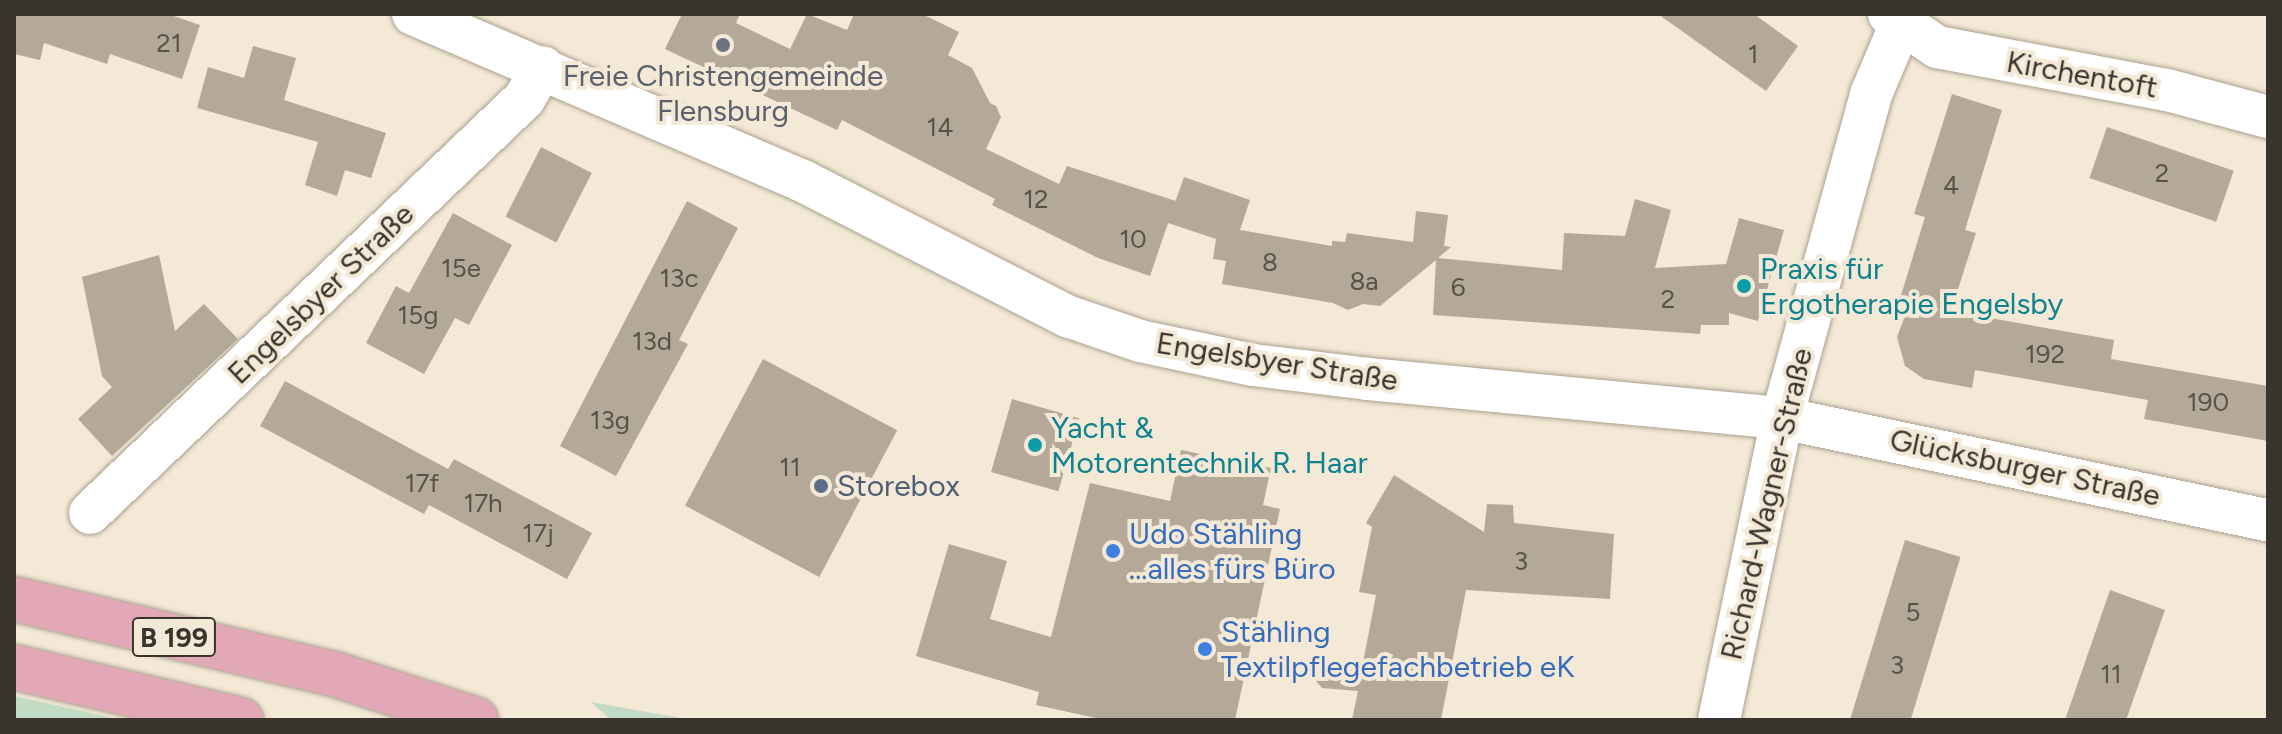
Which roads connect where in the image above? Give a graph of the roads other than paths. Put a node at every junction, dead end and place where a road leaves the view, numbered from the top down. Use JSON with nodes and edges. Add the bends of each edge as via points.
{"nodes":[{"id":1,"x":413,"y":14,"type":"edge"},
{"id":2,"x":1898,"y":18,"type":"edge"},
{"id":3,"x":543,"y":67,"type":"junction"},
{"id":4,"x":2268,"y":117,"type":"edge"},
{"id":5,"x":1782,"y":418,"type":"junction"},
{"id":6,"x":90,"y":513,"type":"dead end"},
{"id":7,"x":2268,"y":520,"type":"edge"},
{"id":8,"x":14,"y":599,"type":"edge"},
{"id":9,"x":14,"y":667,"type":"edge"},
{"id":10,"x":241,"y":720,"type":"edge"},
{"id":11,"x":476,"y":720,"type":"edge"},
{"id":12,"x":1719,"y":720,"type":"edge"}],
"edges":[{"from":1,"to":3,"type":"street","name":"Engelsbyer Straße"},
{"from":2,"to":4,"type":"street","name":"Kirchentoft","via":[[1937,47],[2167,90]]},
{"from":2,"to":5,"type":"street","name":"Richard-Wagner-Straße","via":[[1872,92]]},
{"from":3,"to":5,"type":"street","name":"Engelsbyer Straße","via":[[803,181],[1067,316],[1140,341],[1253,365],[1368,379]]},
{"from":3,"to":6,"type":"street","name":"Engelsbyer Straße","via":[[524,99]]},
{"from":5,"to":7,"type":"street","name":"Glücksburger Straße"},
{"from":5,"to":12,"type":"street","name":"Richard-Wagner-Straße"},
{"from":8,"to":11,"type":"main road","number":"B 199","via":[[334,674]]},
{"from":9,"to":10,"type":"main road","number":"B 199"}]}
